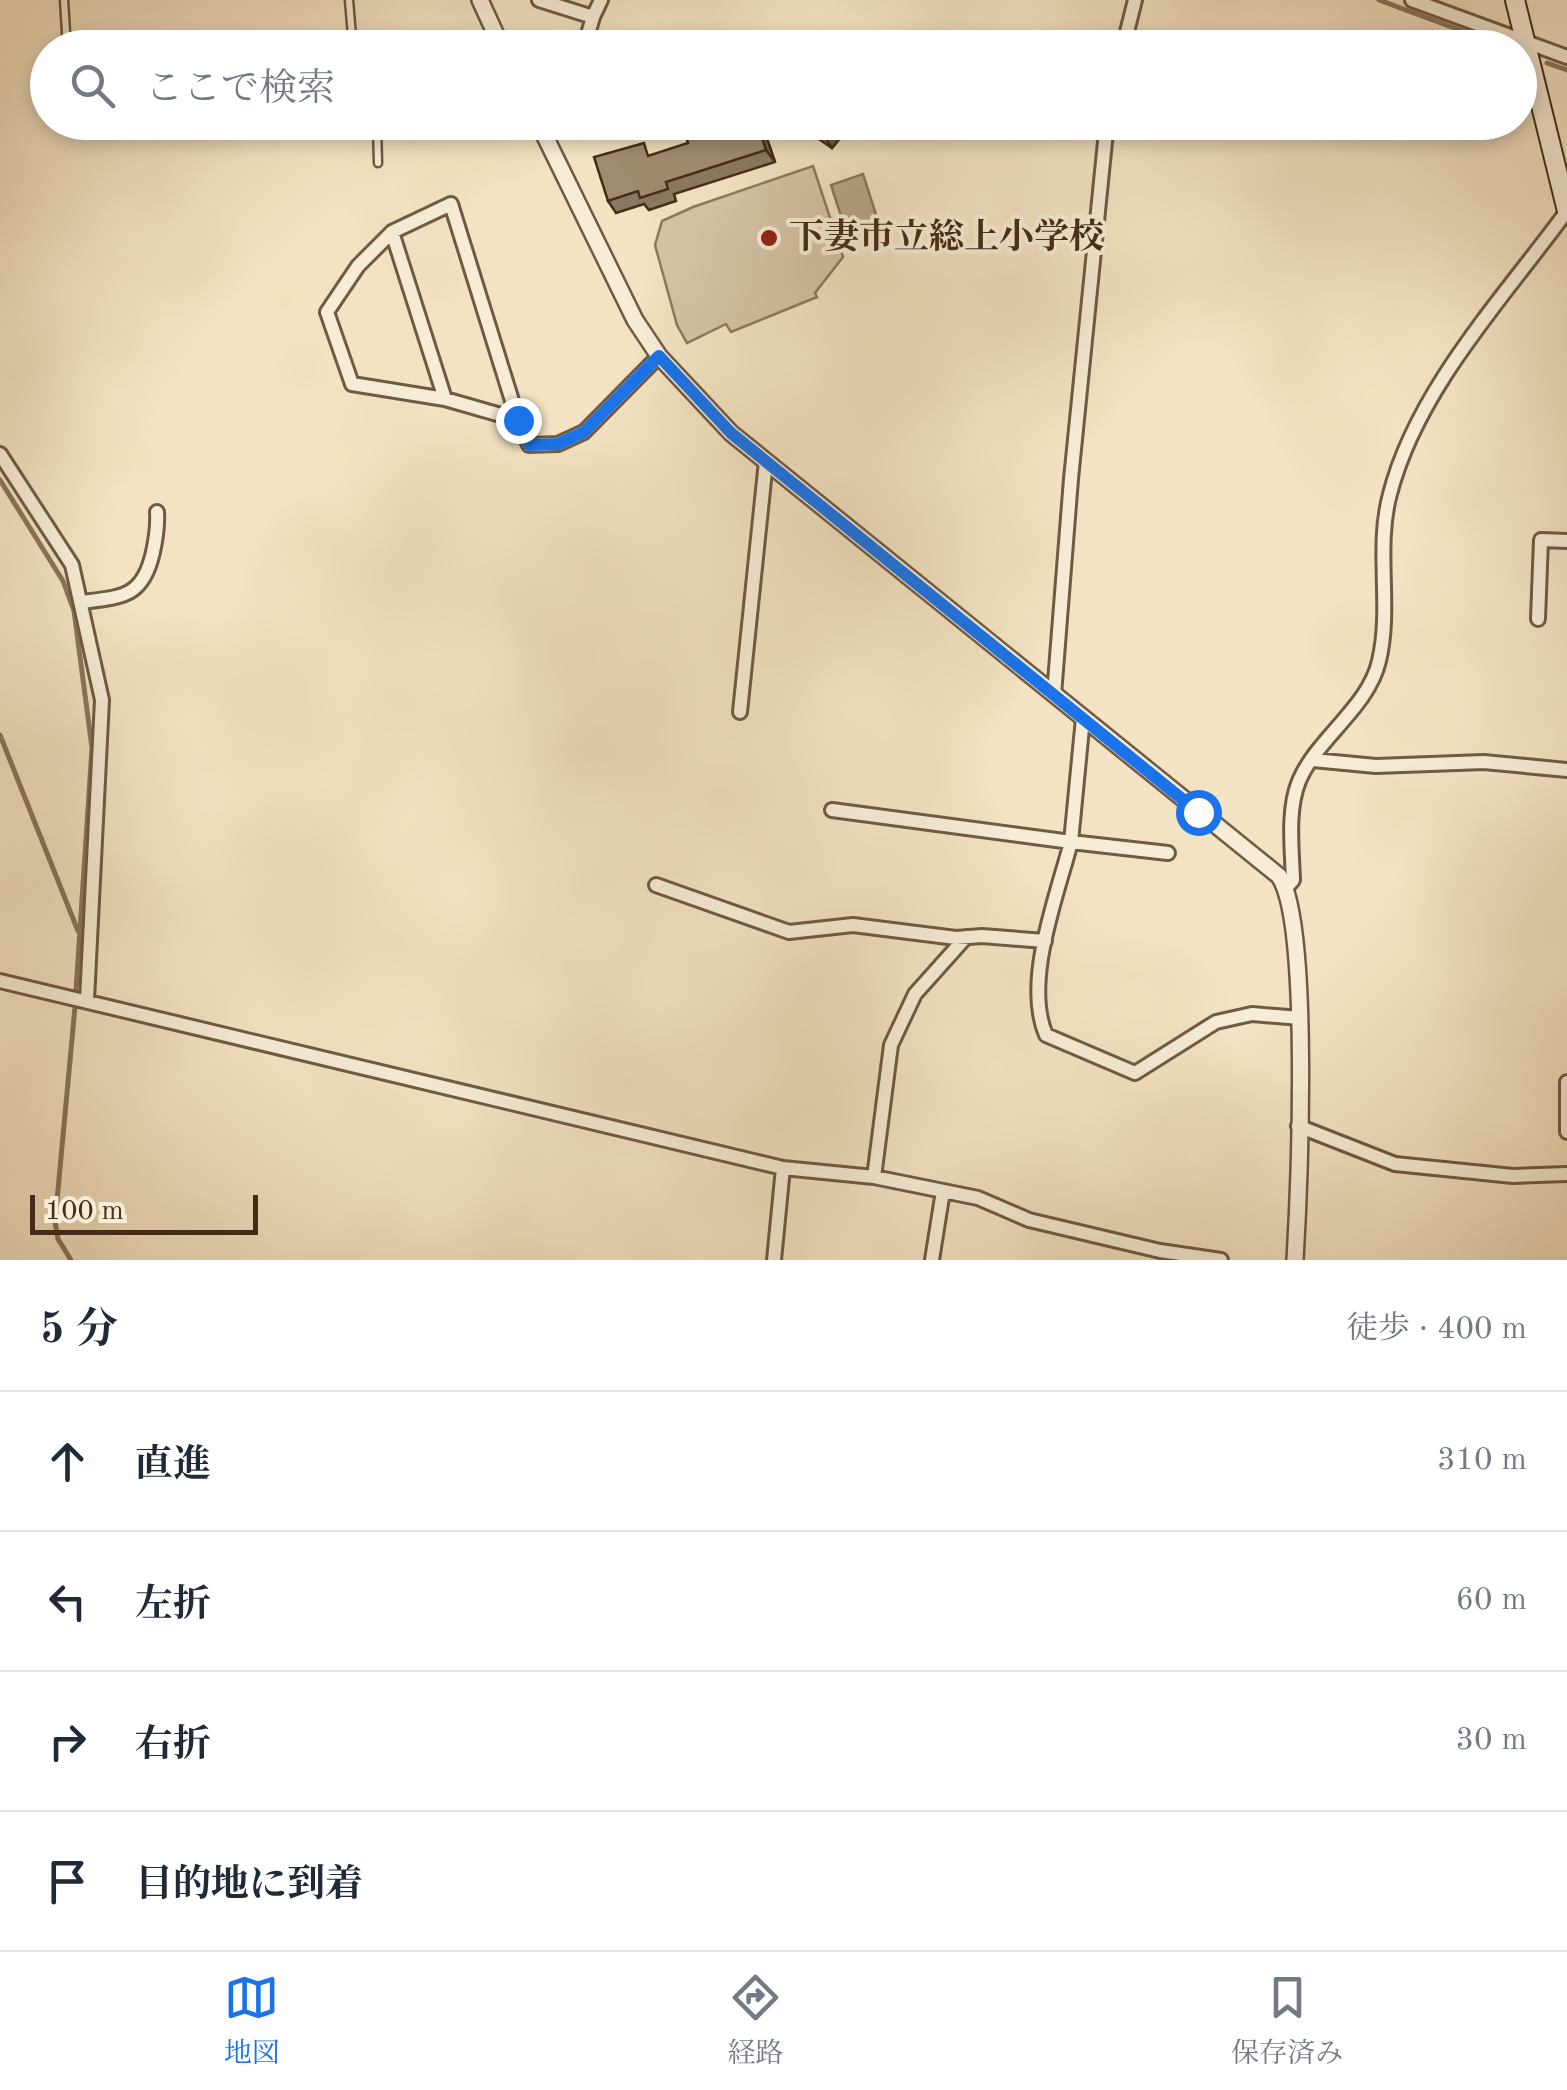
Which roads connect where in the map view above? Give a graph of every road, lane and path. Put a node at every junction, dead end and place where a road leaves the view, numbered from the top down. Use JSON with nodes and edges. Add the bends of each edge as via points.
{"nodes":[{"id":1,"x":64,"y":0,"type":"edge"},
{"id":2,"x":349,"y":0,"type":"edge"},
{"id":3,"x":480,"y":0,"type":"edge"},
{"id":4,"x":539,"y":0,"type":"edge"},
{"id":5,"x":600,"y":0,"type":"edge"},
{"id":6,"x":1135,"y":0,"type":"edge"},
{"id":7,"x":1412,"y":0,"type":"edge"},
{"id":8,"x":1515,"y":0,"type":"edge"},
{"id":9,"x":593,"y":16,"type":"junction"},
{"id":10,"x":66,"y":30,"type":"edge"},
{"id":11,"x":352,"y":30,"type":"edge"},
{"id":12,"x":494,"y":30,"type":"edge"},
{"id":13,"x":589,"y":30,"type":"edge"},
{"id":14,"x":1128,"y":30,"type":"edge"},
{"id":15,"x":1498,"y":30,"type":"edge"},
{"id":16,"x":1523,"y":30,"type":"edge"},
{"id":17,"x":1537,"y":45,"type":"edge"},
{"id":18,"x":1567,"y":57,"type":"edge"},
{"id":19,"x":1537,"y":119,"type":"edge"},
{"id":20,"x":377,"y":140,"type":"edge"},
{"id":21,"x":547,"y":140,"type":"edge"},
{"id":22,"x":1105,"y":140,"type":"edge"},
{"id":23,"x":378,"y":163,"type":"dead end"},
{"id":24,"x":1567,"y":211,"type":"edge"},
{"id":25,"x":392,"y":232,"type":"junction"},
{"id":26,"x":659,"y":356,"type":"junction"},
{"id":27,"x":445,"y":399,"type":"junction"},
{"id":28,"x":518,"y":420,"type":"junction"},
{"id":29,"x":0,"y":454,"type":"edge"},
{"id":30,"x":766,"y":461,"type":"junction"},
{"id":31,"x":156,"y":512,"type":"dead end"},
{"id":32,"x":1567,"y":540,"type":"edge"},
{"id":33,"x":82,"y":602,"type":"junction"},
{"id":34,"x":1538,"y":620,"type":"dead end"},
{"id":35,"x":1054,"y":695,"type":"junction"},
{"id":36,"x":740,"y":712,"type":"dead end"},
{"id":37,"x":1082,"y":718,"type":"junction"},
{"id":38,"x":1313,"y":760,"type":"junction"},
{"id":39,"x":1567,"y":770,"type":"edge"},
{"id":40,"x":832,"y":810,"type":"dead end"},
{"id":41,"x":1071,"y":842,"type":"junction"},
{"id":42,"x":1168,"y":853,"type":"dead end"},
{"id":43,"x":656,"y":885,"type":"dead end"},
{"id":44,"x":1287,"y":887,"type":"junction"},
{"id":45,"x":966,"y":937,"type":"junction"},
{"id":46,"x":1045,"y":941,"type":"junction"},
{"id":47,"x":0,"y":981,"type":"edge"},
{"id":48,"x":87,"y":1000,"type":"junction"},
{"id":49,"x":1300,"y":1018,"type":"junction"},
{"id":50,"x":1567,"y":1082,"type":"edge"},
{"id":51,"x":1298,"y":1126,"type":"junction"},
{"id":52,"x":1567,"y":1132,"type":"edge"},
{"id":53,"x":783,"y":1168,"type":"junction"},
{"id":54,"x":1567,"y":1174,"type":"edge"},
{"id":55,"x":874,"y":1177,"type":"junction"},
{"id":56,"x":944,"y":1191,"type":"junction"},
{"id":57,"x":774,"y":1260,"type":"edge"},
{"id":58,"x":932,"y":1260,"type":"edge"},
{"id":59,"x":1221,"y":1260,"type":"edge"},
{"id":60,"x":1295,"y":1260,"type":"edge"}],
"edges":[{"from":1,"to":10,"type":"lane"},
{"from":2,"to":11,"type":"lane"},
{"from":3,"to":12,"type":"street"},
{"from":4,"to":9,"type":"street"},
{"from":5,"to":9,"type":"street"},
{"from":6,"to":14,"type":"street"},
{"from":7,"to":15,"type":"street"},
{"from":8,"to":16,"type":"main road"},
{"from":9,"to":13,"type":"street"},
{"from":17,"to":18,"type":"street"},
{"from":19,"to":24,"type":"main road"},
{"from":20,"to":23,"type":"lane"},
{"from":21,"to":26,"type":"street"},
{"from":22,"to":35,"type":"street"},
{"from":24,"to":38,"type":"street","via":[[1417,423],[1390,492],[1382,538],[1379,663]]},
{"from":25,"to":27,"type":"street"},
{"from":25,"to":27,"type":"street","via":[[327,312],[352,384]]},
{"from":25,"to":28,"type":"street","via":[[451,204]]},
{"from":26,"to":28,"type":"street","via":[[584,432],[558,444],[529,445]]},
{"from":26,"to":30,"type":"street"},
{"from":27,"to":28,"type":"street"},
{"from":29,"to":33,"type":"street","via":[[72,565]]},
{"from":30,"to":35,"type":"street"},
{"from":30,"to":36,"type":"street"},
{"from":31,"to":33,"type":"street","via":[[149,572],[136,590]]},
{"from":32,"to":34,"type":"street","via":[[1542,540]]},
{"from":33,"to":48,"type":"street","via":[[102,700]]},
{"from":35,"to":37,"type":"street"},
{"from":37,"to":41,"type":"street"},
{"from":37,"to":44,"type":"street"},
{"from":38,"to":39,"type":"street"},
{"from":38,"to":44,"type":"street","via":[[1295,792],[1293,880]]},
{"from":40,"to":41,"type":"street"},
{"from":41,"to":42,"type":"street"},
{"from":41,"to":46,"type":"street"},
{"from":43,"to":45,"type":"street","via":[[789,932],[853,925]]},
{"from":44,"to":49,"type":"street"},
{"from":45,"to":46,"type":"street"},
{"from":45,"to":55,"type":"street","via":[[915,994],[891,1045]]},
{"from":46,"to":49,"type":"street","via":[[1038,1016],[1046,1035],[1135,1073],[1216,1022],[1252,1014]]},
{"from":47,"to":48,"type":"street"},
{"from":48,"to":53,"type":"street"},
{"from":49,"to":51,"type":"street"},
{"from":50,"to":52,"type":"street"},
{"from":51,"to":54,"type":"street","via":[[1395,1164],[1513,1176]]},
{"from":51,"to":60,"type":"street"},
{"from":53,"to":55,"type":"street"},
{"from":53,"to":57,"type":"street"},
{"from":55,"to":56,"type":"street"},
{"from":56,"to":58,"type":"street"},
{"from":56,"to":59,"type":"street","via":[[1029,1220]]}]}
